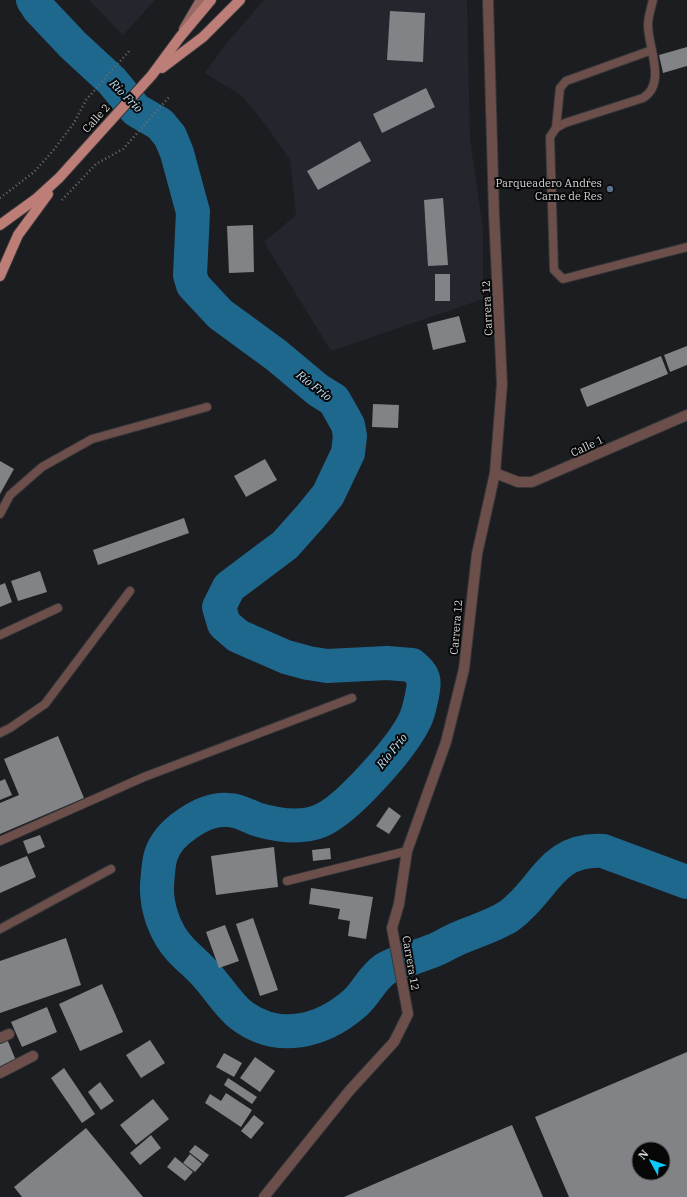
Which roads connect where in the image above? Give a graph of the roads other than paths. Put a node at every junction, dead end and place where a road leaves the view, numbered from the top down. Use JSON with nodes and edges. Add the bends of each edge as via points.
{"nodes":[{"id":1,"x":201,"y":0,"type":"edge"},
{"id":2,"x":211,"y":0,"type":"edge"},
{"id":3,"x":240,"y":0,"type":"edge"},
{"id":4,"x":488,"y":0,"type":"edge"},
{"id":5,"x":653,"y":0,"type":"edge"},
{"id":6,"x":180,"y":38,"type":"junction"},
{"id":7,"x":652,"y":50,"type":"junction"},
{"id":8,"x":152,"y":75,"type":"junction"},
{"id":9,"x":556,"y":128,"type":"junction"},
{"id":10,"x":59,"y":178,"type":"junction"},
{"id":11,"x":0,"y":225,"type":"edge"},
{"id":12,"x":687,"y":247,"type":"edge"},
{"id":13,"x":0,"y":276,"type":"edge"},
{"id":14,"x":207,"y":407,"type":"dead end"},
{"id":15,"x":687,"y":415,"type":"edge"},
{"id":16,"x":495,"y":473,"type":"junction"},
{"id":17,"x":0,"y":514,"type":"edge"},
{"id":18,"x":130,"y":591,"type":"dead end"},
{"id":19,"x":58,"y":608,"type":"dead end"},
{"id":20,"x":0,"y":635,"type":"edge"},
{"id":21,"x":352,"y":698,"type":"dead end"},
{"id":22,"x":0,"y":733,"type":"edge"},
{"id":23,"x":0,"y":841,"type":"edge"},
{"id":24,"x":407,"y":851,"type":"junction"},
{"id":25,"x":111,"y":869,"type":"dead end"},
{"id":26,"x":287,"y":881,"type":"dead end"},
{"id":27,"x":0,"y":928,"type":"edge"},
{"id":28,"x":33,"y":1056,"type":"dead end"},
{"id":29,"x":0,"y":1073,"type":"edge"},
{"id":30,"x":264,"y":1197,"type":"edge"}],
"edges":[{"from":1,"to":6,"type":"main road"},
{"from":2,"to":6,"type":"main road"},
{"from":3,"to":8,"type":"main road","via":[[203,37]]},
{"from":4,"to":16,"type":"street","name":"Carrera 12","via":[[502,384]]},
{"from":5,"to":7,"type":"lane","via":[[648,25]]},
{"from":6,"to":8,"type":"main road"},
{"from":7,"to":9,"type":"lane","via":[[566,81],[560,88]]},
{"from":7,"to":9,"type":"lane","via":[[656,83],[651,93]]},
{"from":8,"to":10,"type":"main road","name":"Calle 2"},
{"from":9,"to":12,"type":"lane","via":[[550,137],[554,270],[559,276],[563,279]]},
{"from":10,"to":11,"type":"main road","name":"Calle 2"},
{"from":10,"to":13,"type":"main road","name":"Calle 2","via":[[18,235]]},
{"from":14,"to":17,"type":"lane","via":[[92,439],[42,467],[10,495]]},
{"from":15,"to":16,"type":"street","name":"Calle 1","via":[[532,482],[518,482]]},
{"from":16,"to":24,"type":"street","name":"Carrera 12","via":[[477,554],[464,669],[446,742]]},
{"from":18,"to":22,"type":"lane","via":[[45,704]]},
{"from":19,"to":20,"type":"lane"},
{"from":21,"to":23,"type":"lane","via":[[144,777]]},
{"from":24,"to":26,"type":"lane"},
{"from":24,"to":30,"type":"street","name":"Carrera 12","via":[[399,904],[392,928],[408,1014],[394,1042],[350,1090]]},
{"from":25,"to":27,"type":"lane"},
{"from":28,"to":29,"type":"street"}]}
